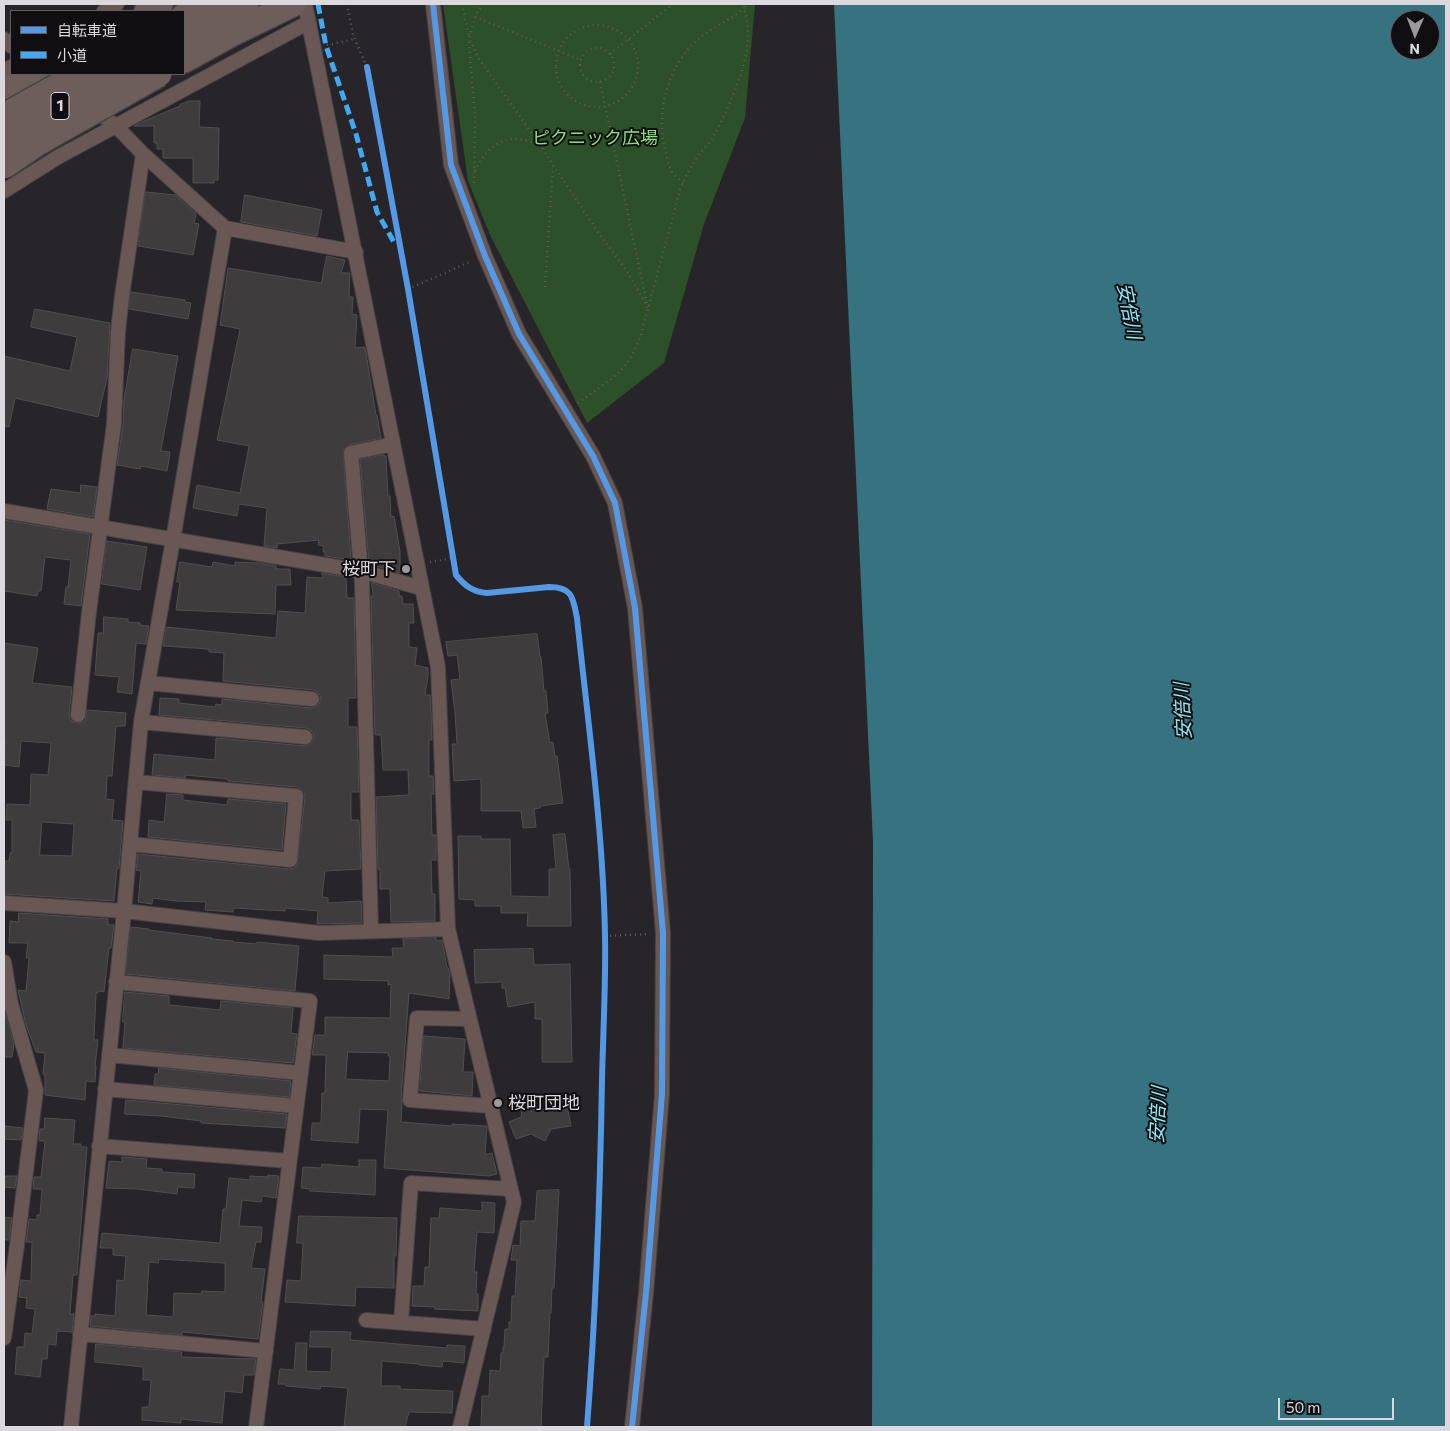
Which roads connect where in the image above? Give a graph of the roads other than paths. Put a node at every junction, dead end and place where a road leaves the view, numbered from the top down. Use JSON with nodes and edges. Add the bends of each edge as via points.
{"nodes":[{"id":1,"x":117,"y":4,"type":"edge"},
{"id":2,"x":160,"y":4,"type":"edge"},
{"id":3,"x":205,"y":4,"type":"edge"},
{"id":4,"x":246,"y":4,"type":"edge"},
{"id":5,"x":305,"y":4,"type":"edge"},
{"id":6,"x":433,"y":4,"type":"edge"},
{"id":7,"x":106,"y":10,"type":"edge"},
{"id":8,"x":149,"y":10,"type":"edge"},
{"id":9,"x":301,"y":13,"type":"edge"},
{"id":10,"x":185,"y":15,"type":"edge"},
{"id":11,"x":185,"y":36,"type":"edge"},
{"id":12,"x":185,"y":59,"type":"edge"},
{"id":13,"x":34,"y":75,"type":"edge"},
{"id":14,"x":47,"y":75,"type":"edge"},
{"id":15,"x":77,"y":75,"type":"edge"},
{"id":16,"x":116,"y":75,"type":"edge"},
{"id":17,"x":157,"y":75,"type":"edge"},
{"id":18,"x":4,"y":92,"type":"edge"},
{"id":19,"x":4,"y":116,"type":"edge"},
{"id":20,"x":116,"y":126,"type":"junction"},
{"id":21,"x":4,"y":140,"type":"edge"},
{"id":22,"x":143,"y":154,"type":"junction"},
{"id":23,"x":4,"y":166,"type":"edge"},
{"id":24,"x":4,"y":192,"type":"edge"},
{"id":25,"x":226,"y":228,"type":"junction"},
{"id":26,"x":356,"y":252,"type":"junction"},
{"id":27,"x":393,"y":444,"type":"junction"},
{"id":28,"x":4,"y":511,"type":"edge"},
{"id":29,"x":100,"y":528,"type":"junction"},
{"id":30,"x":173,"y":540,"type":"junction"},
{"id":31,"x":361,"y":571,"type":"junction"},
{"id":32,"x":421,"y":588,"type":"junction"},
{"id":33,"x":148,"y":683,"type":"junction"},
{"id":34,"x":312,"y":699,"type":"dead end"},
{"id":35,"x":78,"y":715,"type":"dead end"},
{"id":36,"x":141,"y":722,"type":"junction"},
{"id":37,"x":305,"y":737,"type":"dead end"},
{"id":38,"x":136,"y":782,"type":"junction"},
{"id":39,"x":130,"y":844,"type":"junction"},
{"id":40,"x":4,"y":902,"type":"edge"},
{"id":41,"x":124,"y":911,"type":"junction"},
{"id":42,"x":448,"y":929,"type":"junction"},
{"id":43,"x":371,"y":931,"type":"junction"},
{"id":44,"x":4,"y":962,"type":"edge"},
{"id":45,"x":116,"y":982,"type":"junction"},
{"id":46,"x":8,"y":1004,"type":"edge"},
{"id":47,"x":470,"y":1019,"type":"junction"},
{"id":48,"x":109,"y":1055,"type":"junction"},
{"id":49,"x":301,"y":1073,"type":"junction"},
{"id":50,"x":105,"y":1089,"type":"junction"},
{"id":51,"x":296,"y":1106,"type":"junction"},
{"id":52,"x":491,"y":1106,"type":"junction"},
{"id":53,"x":99,"y":1146,"type":"junction"},
{"id":54,"x":289,"y":1161,"type":"junction"},
{"id":55,"x":511,"y":1188,"type":"junction"},
{"id":56,"x":366,"y":1320,"type":"dead end"},
{"id":57,"x":401,"y":1322,"type":"junction"},
{"id":58,"x":484,"y":1329,"type":"junction"},
{"id":59,"x":80,"y":1334,"type":"junction"},
{"id":60,"x":4,"y":1338,"type":"edge"},
{"id":61,"x":266,"y":1351,"type":"junction"},
{"id":62,"x":71,"y":1427,"type":"edge"},
{"id":63,"x":256,"y":1427,"type":"edge"},
{"id":64,"x":460,"y":1427,"type":"edge"},
{"id":65,"x":632,"y":1427,"type":"edge"}],
"edges":[{"from":1,"to":7,"type":"street"},
{"from":2,"to":8,"type":"highway"},
{"from":3,"to":10,"type":"highway"},
{"from":4,"to":11,"type":"highway"},
{"from":5,"to":9,"type":"street"},
{"from":6,"to":65,"type":"street","via":[[451,165],[518,334],[593,456],[615,503],[633,598],[662,933],[662,1094]]},
{"from":9,"to":12,"type":"highway","via":[[233,33]]},
{"from":9,"to":20,"type":"street"},
{"from":9,"to":26,"type":"street"},
{"from":13,"to":18,"type":"highway"},
{"from":14,"to":20,"type":"street"},
{"from":15,"to":19,"type":"highway","number":"1","bridge":true},
{"from":16,"to":21,"type":"highway","number":"1","bridge":true},
{"from":17,"to":23,"type":"highway","bridge":true,"via":[[39,142]]},
{"from":20,"to":22,"type":"street"},
{"from":20,"to":24,"type":"street","via":[[58,157]]},
{"from":22,"to":25,"type":"street"},
{"from":22,"to":29,"type":"street","via":[[122,296],[114,424]]},
{"from":25,"to":26,"type":"street"},
{"from":25,"to":30,"type":"street"},
{"from":26,"to":27,"type":"street"},
{"from":27,"to":31,"type":"street","via":[[351,453]]},
{"from":27,"to":32,"type":"street"},
{"from":28,"to":29,"type":"street"},
{"from":29,"to":30,"type":"street"},
{"from":29,"to":35,"type":"street"},
{"from":30,"to":31,"type":"street"},
{"from":30,"to":33,"type":"street"},
{"from":31,"to":32,"type":"street"},
{"from":31,"to":43,"type":"street"},
{"from":32,"to":42,"type":"street","via":[[438,667]]},
{"from":33,"to":34,"type":"street"},
{"from":33,"to":36,"type":"street"},
{"from":36,"to":37,"type":"street"},
{"from":36,"to":38,"type":"street"},
{"from":38,"to":39,"type":"street"},
{"from":38,"to":39,"type":"street","via":[[296,796],[290,860]]},
{"from":39,"to":41,"type":"street"},
{"from":40,"to":41,"type":"street"},
{"from":41,"to":43,"type":"street","via":[[319,933]]},
{"from":41,"to":45,"type":"street"},
{"from":42,"to":43,"type":"street"},
{"from":42,"to":47,"type":"street"},
{"from":44,"to":46,"type":"street"},
{"from":45,"to":48,"type":"street"},
{"from":45,"to":49,"type":"street","via":[[310,1001]]},
{"from":46,"to":60,"type":"street","via":[[36,1090]]},
{"from":47,"to":52,"type":"street"},
{"from":47,"to":52,"type":"street","via":[[417,1018],[410,1100]]},
{"from":48,"to":49,"type":"street"},
{"from":48,"to":50,"type":"street"},
{"from":49,"to":51,"type":"street"},
{"from":50,"to":51,"type":"street"},
{"from":50,"to":53,"type":"street"},
{"from":51,"to":54,"type":"street"},
{"from":52,"to":55,"type":"street"},
{"from":53,"to":54,"type":"street"},
{"from":53,"to":59,"type":"street"},
{"from":54,"to":61,"type":"street"},
{"from":55,"to":57,"type":"street","via":[[411,1183]]},
{"from":55,"to":58,"type":"street","via":[[514,1202]]},
{"from":56,"to":57,"type":"street"},
{"from":57,"to":58,"type":"street"},
{"from":58,"to":64,"type":"street"},
{"from":59,"to":61,"type":"street"},
{"from":59,"to":62,"type":"street"},
{"from":61,"to":63,"type":"street"}]}
